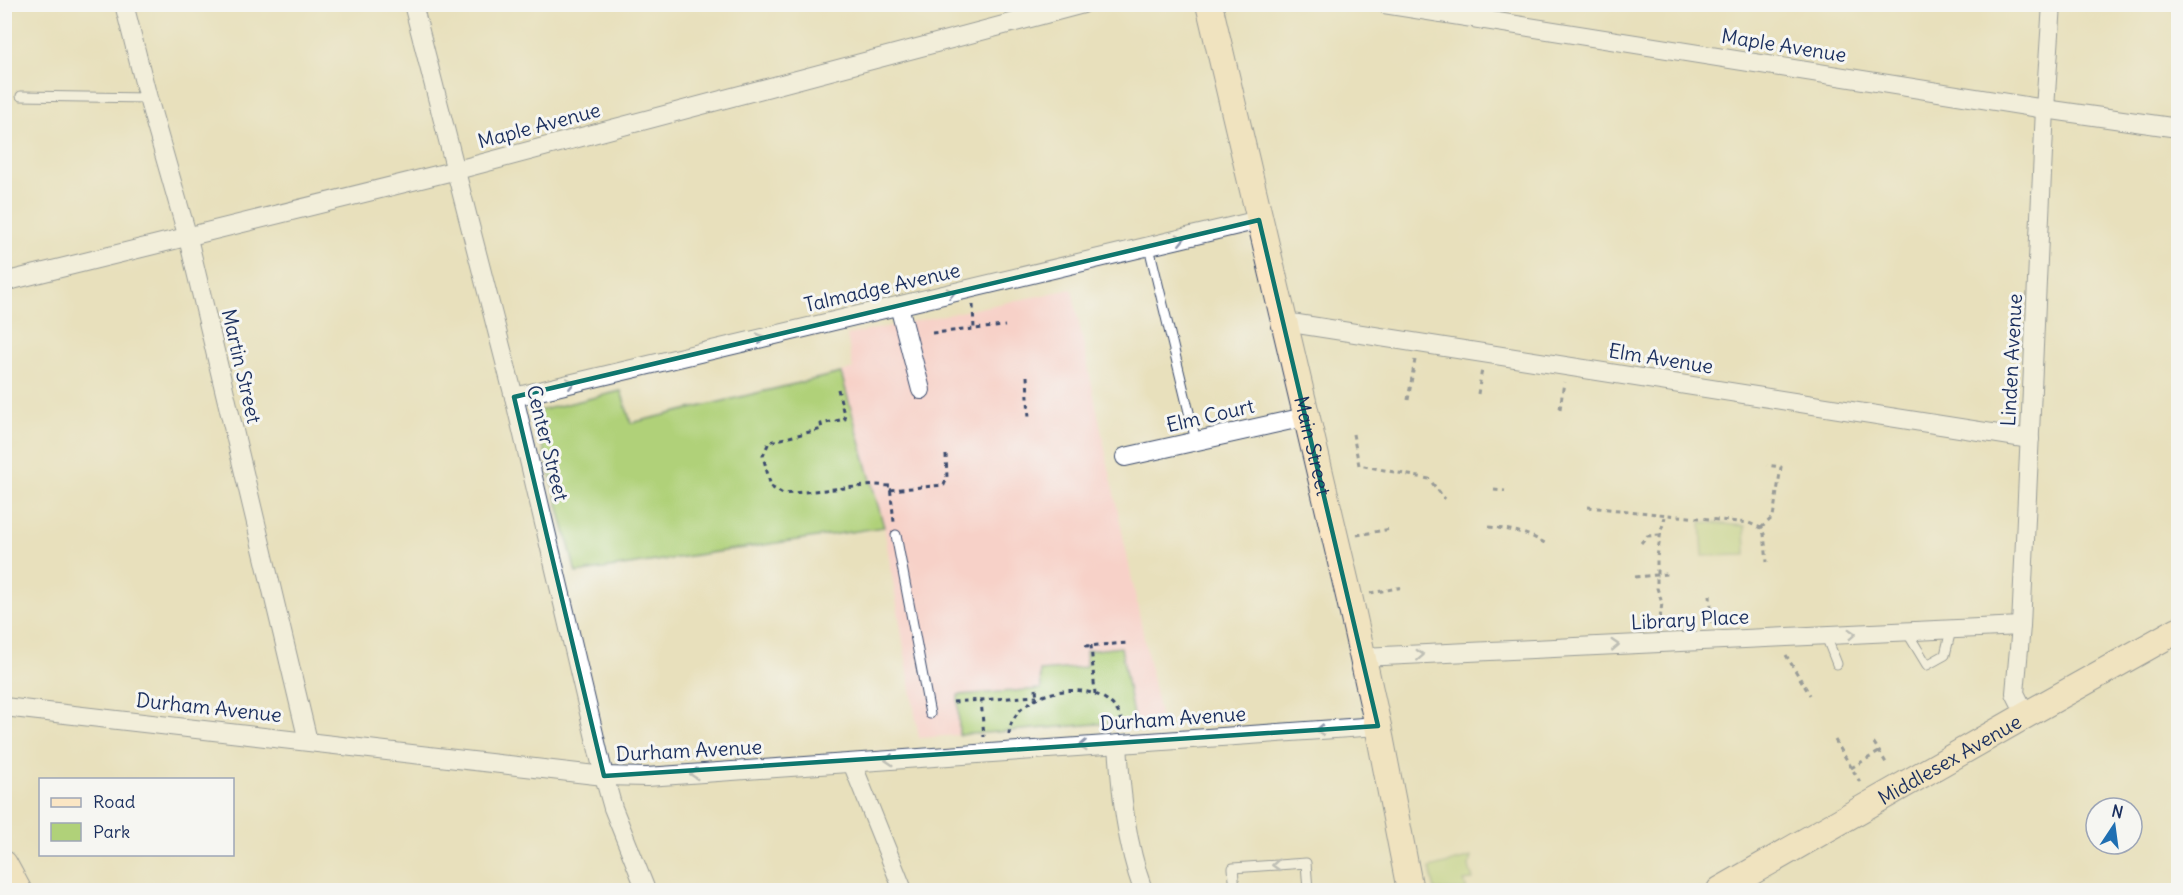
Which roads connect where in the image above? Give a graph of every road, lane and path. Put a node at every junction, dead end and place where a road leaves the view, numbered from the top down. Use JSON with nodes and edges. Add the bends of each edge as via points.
{"nodes":[{"id":1,"x":124,"y":4,"type":"edge"},
{"id":2,"x":413,"y":4,"type":"edge"},
{"id":3,"x":1083,"y":4,"type":"edge"},
{"id":4,"x":1209,"y":4,"type":"edge"},
{"id":5,"x":1384,"y":4,"type":"edge"},
{"id":6,"x":2052,"y":4,"type":"edge"},
{"id":7,"x":21,"y":96,"type":"dead end"},
{"id":8,"x":148,"y":98,"type":"junction"},
{"id":9,"x":2045,"y":109,"type":"junction"},
{"id":10,"x":2178,"y":128,"type":"edge"},
{"id":11,"x":457,"y":170,"type":"junction"},
{"id":12,"x":1259,"y":220,"type":"junction"},
{"id":13,"x":188,"y":238,"type":"junction"},
{"id":14,"x":1149,"y":246,"type":"junction"},
{"id":15,"x":4,"y":282,"type":"edge"},
{"id":16,"x":972,"y":288,"type":"junction"},
{"id":17,"x":899,"y":306,"type":"junction"},
{"id":18,"x":1284,"y":322,"type":"junction"},
{"id":19,"x":1005,"y":326,"type":"dead end"},
{"id":20,"x":974,"y":330,"type":"junction"},
{"id":21,"x":932,"y":333,"type":"dead end"},
{"id":22,"x":1418,"y":343,"type":"junction"},
{"id":23,"x":1484,"y":353,"type":"junction"},
{"id":24,"x":1566,"y":366,"type":"junction"},
{"id":25,"x":1026,"y":376,"type":"dead end"},
{"id":26,"x":838,"y":389,"type":"dead end"},
{"id":27,"x":921,"y":390,"type":"dead end"},
{"id":28,"x":1478,"y":394,"type":"dead end"},
{"id":29,"x":514,"y":396,"type":"junction"},
{"id":30,"x":1408,"y":400,"type":"dead end"},
{"id":31,"x":1560,"y":410,"type":"dead end"},
{"id":32,"x":1305,"y":417,"type":"junction"},
{"id":33,"x":1029,"y":419,"type":"dead end"},
{"id":34,"x":1353,"y":434,"type":"dead end"},
{"id":35,"x":2030,"y":439,"type":"junction"},
{"id":36,"x":1196,"y":441,"type":"junction"},
{"id":37,"x":946,"y":455,"type":"dead end"},
{"id":38,"x":1125,"y":457,"type":"dead end"},
{"id":39,"x":1767,"y":465,"type":"dead end"},
{"id":40,"x":890,"y":490,"type":"junction"},
{"id":41,"x":1494,"y":490,"type":"dead end"},
{"id":42,"x":1504,"y":491,"type":"dead end"},
{"id":43,"x":1445,"y":499,"type":"dead end"},
{"id":44,"x":1588,"y":507,"type":"dead end"},
{"id":45,"x":1665,"y":517,"type":"junction"},
{"id":46,"x":1489,"y":527,"type":"dead end"},
{"id":47,"x":1761,"y":528,"type":"junction"},
{"id":48,"x":1391,"y":529,"type":"dead end"},
{"id":49,"x":896,"y":535,"type":"joint"},
{"id":50,"x":1660,"y":535,"type":"junction"},
{"id":51,"x":1335,"y":540,"type":"junction"},
{"id":52,"x":1641,"y":543,"type":"dead end"},
{"id":53,"x":1548,"y":545,"type":"dead end"},
{"id":54,"x":1767,"y":562,"type":"dead end"},
{"id":55,"x":1667,"y":574,"type":"dead end"},
{"id":56,"x":1657,"y":575,"type":"junction"},
{"id":57,"x":1635,"y":577,"type":"dead end"},
{"id":58,"x":1404,"y":586,"type":"dead end"},
{"id":59,"x":1710,"y":595,"type":"dead end"},
{"id":60,"x":1349,"y":596,"type":"junction"},
{"id":61,"x":2021,"y":626,"type":"junction"},
{"id":62,"x":1951,"y":630,"type":"junction"},
{"id":63,"x":2178,"y":630,"type":"edge"},
{"id":64,"x":1907,"y":632,"type":"junction"},
{"id":65,"x":1826,"y":636,"type":"junction"},
{"id":66,"x":1776,"y":638,"type":"junction"},
{"id":67,"x":1714,"y":641,"type":"junction"},
{"id":68,"x":1129,"y":643,"type":"dead end"},
{"id":69,"x":1656,"y":643,"type":"junction"},
{"id":70,"x":1091,"y":645,"type":"junction"},
{"id":71,"x":1085,"y":646,"type":"dead end"},
{"id":72,"x":1362,"y":657,"type":"junction"},
{"id":73,"x":1837,"y":664,"type":"dead end"},
{"id":74,"x":1036,"y":689,"type":"dead end"},
{"id":75,"x":1095,"y":694,"type":"junction"},
{"id":76,"x":1810,"y":695,"type":"dead end"},
{"id":77,"x":1037,"y":697,"type":"junction"},
{"id":78,"x":981,"y":699,"type":"junction"},
{"id":79,"x":953,"y":702,"type":"dead end"},
{"id":80,"x":4,"y":707,"type":"edge"},
{"id":81,"x":930,"y":714,"type":"dead end"},
{"id":82,"x":2026,"y":715,"type":"junction"},
{"id":83,"x":1378,"y":726,"type":"junction"},
{"id":84,"x":1835,"y":740,"type":"dead end"},
{"id":85,"x":308,"y":741,"type":"junction"},
{"id":86,"x":1874,"y":743,"type":"dead end"},
{"id":87,"x":1122,"y":744,"type":"junction"},
{"id":88,"x":1010,"y":752,"type":"junction"},
{"id":89,"x":1879,"y":752,"type":"junction"},
{"id":90,"x":985,"y":753,"type":"junction"},
{"id":91,"x":852,"y":763,"type":"junction"},
{"id":92,"x":1888,"y":766,"type":"dead end"},
{"id":93,"x":1851,"y":768,"type":"junction"},
{"id":94,"x":604,"y":776,"type":"junction"},
{"id":95,"x":1860,"y":782,"type":"dead end"},
{"id":96,"x":4,"y":864,"type":"edge"},
{"id":97,"x":18,"y":891,"type":"edge"},
{"id":98,"x":646,"y":891,"type":"edge"},
{"id":99,"x":903,"y":891,"type":"edge"},
{"id":100,"x":1143,"y":891,"type":"edge"},
{"id":101,"x":1235,"y":891,"type":"edge"},
{"id":102,"x":1308,"y":891,"type":"edge"},
{"id":103,"x":1410,"y":891,"type":"edge"},
{"id":104,"x":1720,"y":891,"type":"edge"}],
"edges":[{"from":1,"to":8,"type":"street","name":"Martin Street"},
{"from":2,"to":11,"type":"street","name":"Center Street"},
{"from":3,"to":11,"type":"street","name":"Maple Avenue"},
{"from":4,"to":12,"type":"street","name":"Main Street"},
{"from":5,"to":9,"type":"street","name":"Maple Avenue"},
{"from":6,"to":9,"type":"street","name":"Linden Avenue"},
{"from":7,"to":8,"type":"lane"},
{"from":8,"to":13,"type":"street","name":"Martin Street"},
{"from":9,"to":10,"type":"street","name":"Maple Avenue"},
{"from":9,"to":35,"type":"street","name":"Linden Avenue"},
{"from":11,"to":13,"type":"street","name":"Maple Avenue"},
{"from":11,"to":29,"type":"street","name":"Center Street"},
{"from":14,"to":12,"type":"street","name":"Talmadge Avenue","one_way":true},
{"from":12,"to":18,"type":"street","name":"Main Street"},
{"from":13,"to":15,"type":"street","name":"Maple Avenue"},
{"from":13,"to":85,"type":"street","name":"Martin Street"},
{"from":14,"to":16,"type":"street","name":"Talmadge Avenue"},
{"from":14,"to":36,"type":"lane"},
{"from":17,"to":16,"type":"street","name":"Talmadge Avenue","one_way":true},
{"from":16,"to":20,"type":"path"},
{"from":17,"to":27,"type":"street"},
{"from":29,"to":17,"type":"street","name":"Talmadge Avenue","one_way":true},
{"from":18,"to":22,"type":"street","name":"Elm Avenue"},
{"from":18,"to":32,"type":"street","name":"Main Street"},
{"from":19,"to":20,"type":"path"},
{"from":20,"to":21,"type":"path"},
{"from":22,"to":23,"type":"street","name":"Elm Avenue"},
{"from":22,"to":30,"type":"path"},
{"from":23,"to":24,"type":"street","name":"Elm Avenue"},
{"from":23,"to":28,"type":"path"},
{"from":24,"to":31,"type":"path"},
{"from":24,"to":35,"type":"street","name":"Elm Avenue"},
{"from":25,"to":33,"type":"path"},
{"from":26,"to":40,"type":"path","via":[[845,419],[769,442],[763,456],[771,487],[783,494],[876,485],[890,486]]},
{"from":29,"to":94,"type":"street","name":"Center Street"},
{"from":32,"to":36,"type":"street","name":"Elm Court"},
{"from":32,"to":51,"type":"street","name":"Main Street"},
{"from":34,"to":43,"type":"path","via":[[1359,465],[1429,479]]},
{"from":35,"to":61,"type":"street","name":"Linden Avenue"},
{"from":36,"to":38,"type":"street","name":"Elm Court"},
{"from":37,"to":40,"type":"path","via":[[944,485]]},
{"from":39,"to":47,"type":"path","via":[[1781,467],[1773,517]]},
{"from":40,"to":49,"type":"path"},
{"from":41,"to":42,"type":"path"},
{"from":44,"to":45,"type":"path"},
{"from":45,"to":47,"type":"path"},
{"from":45,"to":50,"type":"path"},
{"from":46,"to":53,"type":"path","via":[[1530,534]]},
{"from":47,"to":54,"type":"path"},
{"from":48,"to":51,"type":"path"},
{"from":49,"to":81,"type":"lane"},
{"from":50,"to":52,"type":"path","via":[[1647,536]]},
{"from":50,"to":56,"type":"path"},
{"from":51,"to":60,"type":"street","name":"Main Street"},
{"from":55,"to":56,"type":"path"},
{"from":56,"to":57,"type":"path"},
{"from":56,"to":69,"type":"path","via":[[1662,603]]},
{"from":58,"to":60,"type":"path"},
{"from":59,"to":67,"type":"path"},
{"from":60,"to":72,"type":"street","name":"Main Street"},
{"from":61,"to":62,"type":"street","name":"Library Place"},
{"from":61,"to":82,"type":"street","name":"Linden Avenue","via":[[2015,693]]},
{"from":62,"to":64,"type":"street","name":"Library Place"},
{"from":62,"to":64,"type":"lane","via":[[1945,655],[1926,665]]},
{"from":63,"to":82,"type":"street","name":"Middlesex Avenue"},
{"from":65,"to":64,"type":"street","name":"Library Place","one_way":true},
{"from":65,"to":66,"type":"street","name":"Library Place"},
{"from":65,"to":73,"type":"lane"},
{"from":66,"to":67,"type":"street","name":"Library Place"},
{"from":66,"to":76,"type":"path"},
{"from":67,"to":69,"type":"street","name":"Library Place"},
{"from":68,"to":70,"type":"path"},
{"from":72,"to":69,"type":"street","name":"Library Place","one_way":true},
{"from":70,"to":71,"type":"path"},
{"from":70,"to":75,"type":"path"},
{"from":72,"to":83,"type":"street","name":"Main Street"},
{"from":74,"to":77,"type":"path"},
{"from":75,"to":77,"type":"path","via":[[1055,691]]},
{"from":75,"to":87,"type":"path","via":[[1112,705],[1121,717]]},
{"from":77,"to":78,"type":"path"},
{"from":77,"to":88,"type":"path","via":[[1015,718],[1009,731]]},
{"from":78,"to":79,"type":"path"},
{"from":78,"to":90,"type":"path"},
{"from":80,"to":85,"type":"street","name":"Durham Avenue"},
{"from":82,"to":104,"type":"street","name":"Middlesex Avenue"},
{"from":83,"to":87,"type":"street","name":"Durham Avenue","one_way":true},
{"from":83,"to":103,"type":"street","name":"Main Street"},
{"from":84,"to":93,"type":"path"},
{"from":85,"to":94,"type":"street","name":"Durham Avenue"},
{"from":86,"to":89,"type":"path"},
{"from":87,"to":88,"type":"street","name":"Durham Avenue","one_way":true},
{"from":87,"to":100,"type":"street","via":[[1121,798]]},
{"from":88,"to":90,"type":"street","name":"Durham Avenue"},
{"from":89,"to":92,"type":"path"},
{"from":89,"to":93,"type":"path"},
{"from":90,"to":91,"type":"street","name":"Durham Avenue","one_way":true},
{"from":91,"to":94,"type":"street","name":"Durham Avenue","one_way":true,"via":[[647,777]]},
{"from":91,"to":99,"type":"street"},
{"from":93,"to":95,"type":"path"},
{"from":94,"to":98,"type":"street","name":"Center Street"},
{"from":96,"to":97,"type":"street"},
{"from":102,"to":101,"type":"lane","one_way":true,"via":[[1306,863],[1233,868]]}]}
